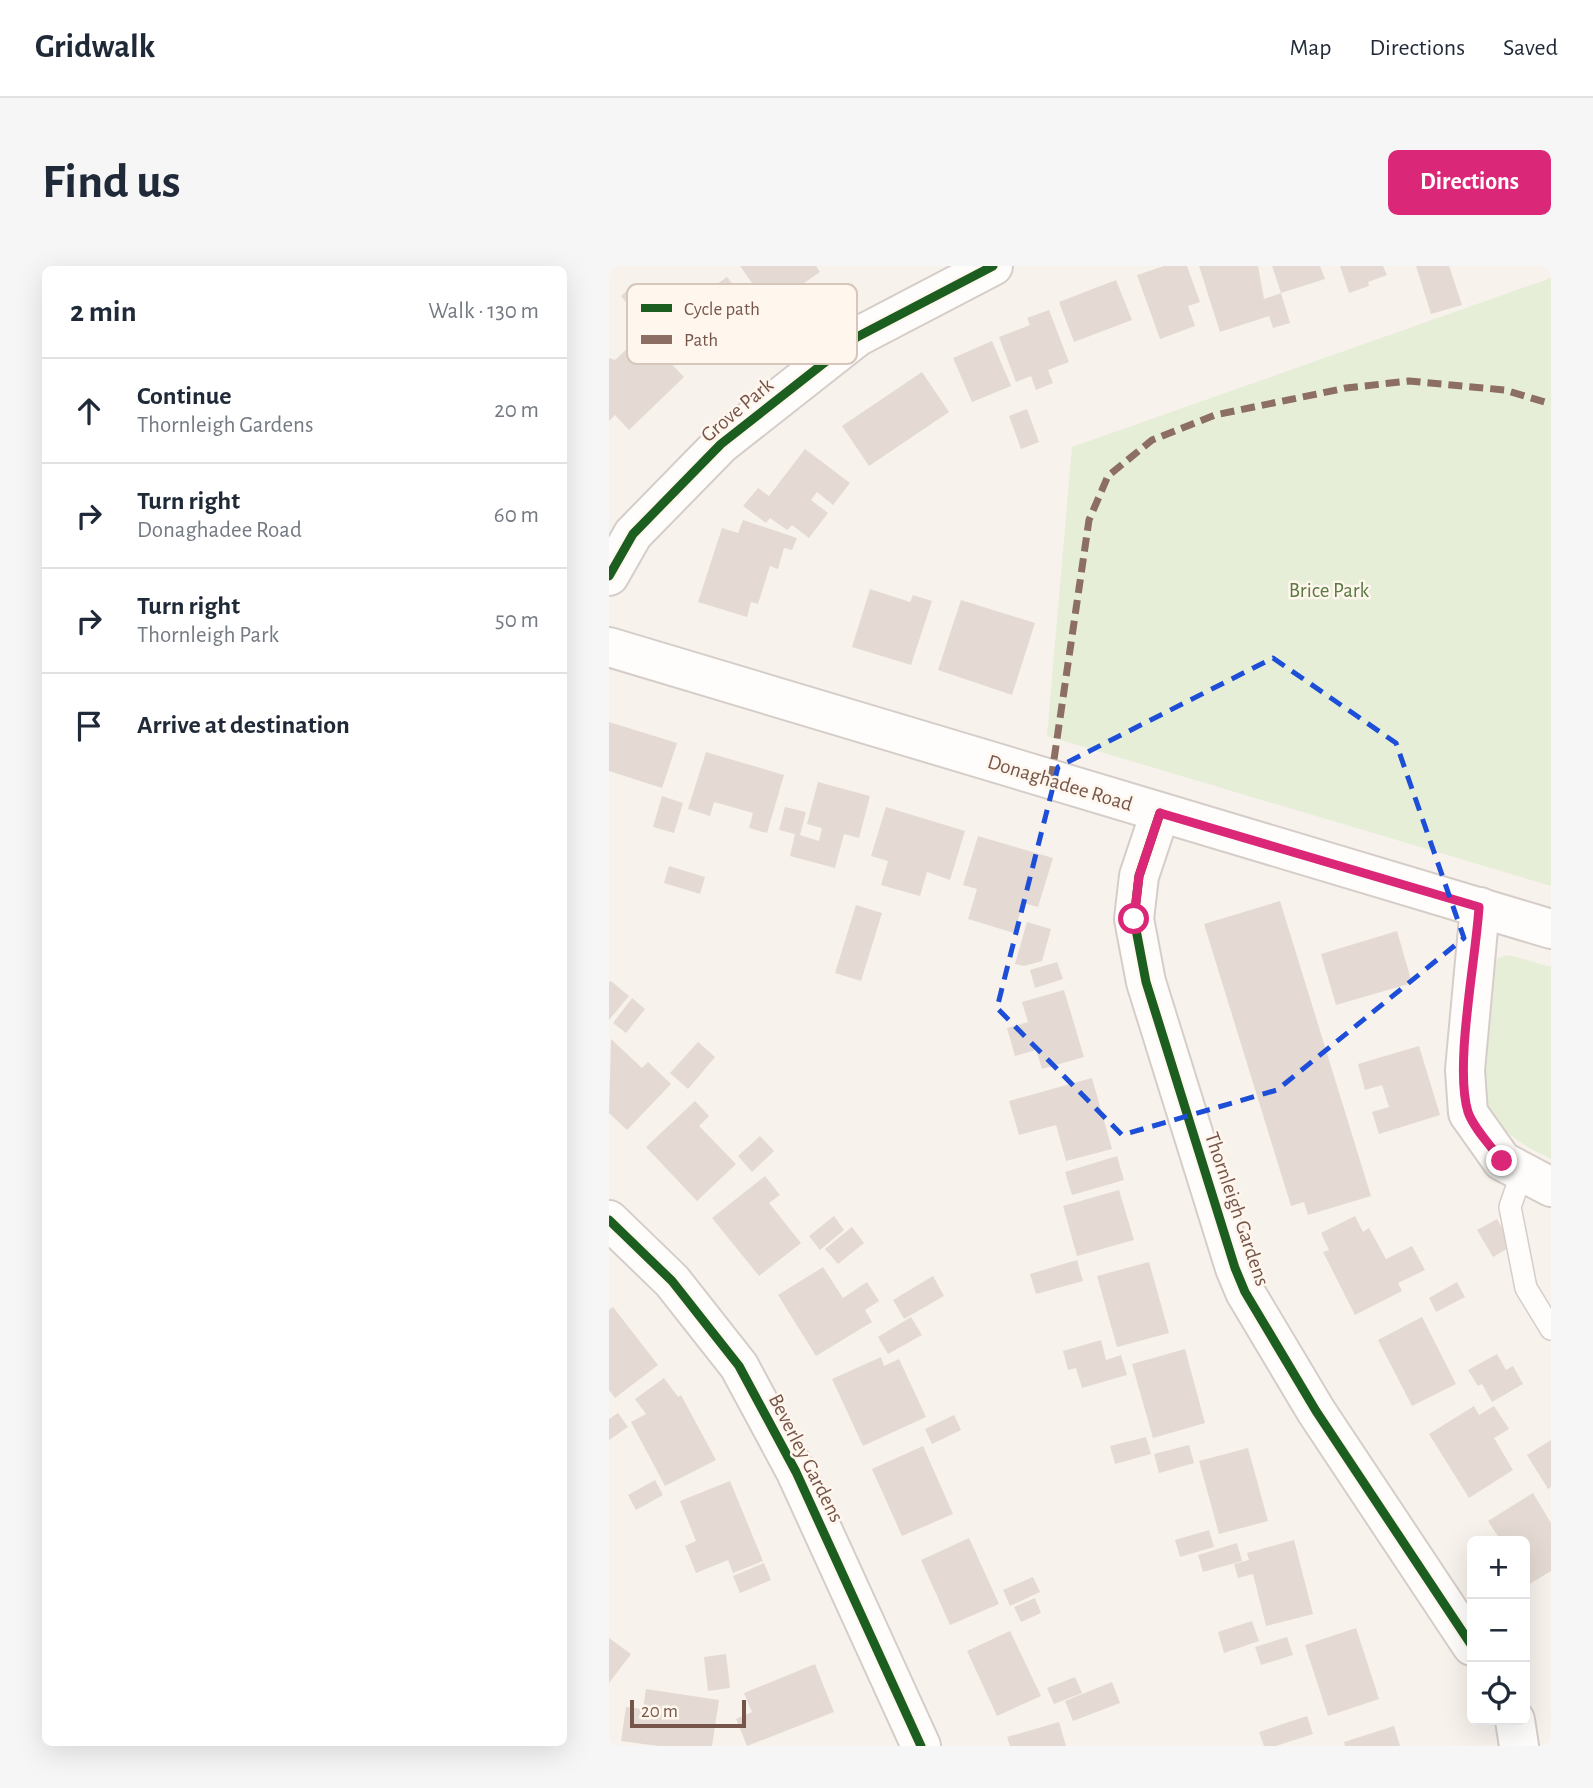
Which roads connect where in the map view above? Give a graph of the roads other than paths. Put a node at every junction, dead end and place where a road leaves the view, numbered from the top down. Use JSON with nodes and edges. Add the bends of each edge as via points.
{"nodes":[{"id":1,"x":993,"y":266,"type":"edge"},
{"id":2,"x":857,"y":337,"type":"edge"},
{"id":3,"x":823,"y":364,"type":"edge"},
{"id":4,"x":609,"y":576,"type":"edge"},
{"id":5,"x":609,"y":648,"type":"edge"},
{"id":6,"x":1160,"y":813,"type":"junction"},
{"id":7,"x":1479,"y":907,"type":"junction"},
{"id":8,"x":1551,"y":929,"type":"edge"},
{"id":9,"x":1537,"y":1179,"type":"edge"},
{"id":10,"x":609,"y":1220,"type":"edge"},
{"id":11,"x":1551,"y":1329,"type":"edge"},
{"id":12,"x":1467,"y":1638,"type":"edge"},
{"id":13,"x":1516,"y":1725,"type":"edge"},
{"id":14,"x":921,"y":1746,"type":"edge"},
{"id":15,"x":1519,"y":1746,"type":"edge"}],
"edges":[{"from":1,"to":2,"type":"street","name":"Grove Park"},
{"from":3,"to":4,"type":"street","name":"Grove Park","via":[[721,444],[633,534]]},
{"from":5,"to":6,"type":"street","name":"Donaghadee Road"},
{"from":6,"to":7,"type":"street","name":"Donaghadee Road"},
{"from":6,"to":12,"type":"street","name":"Thornleigh Gardens","via":[[1139,876],[1134,919],[1146,982],[1235,1268],[1317,1411]]},
{"from":7,"to":8,"type":"street","name":"Donaghadee Road"},
{"from":7,"to":9,"type":"street","via":[[1465,1058],[1468,1113],[1502,1161]]},
{"from":9,"to":11,"type":"lane","via":[[1510,1208],[1526,1288]]},
{"from":10,"to":14,"type":"street","name":"Beverley Gardens","via":[[672,1281],[739,1366],[796,1472]]},
{"from":13,"to":15,"type":"street"}]}
